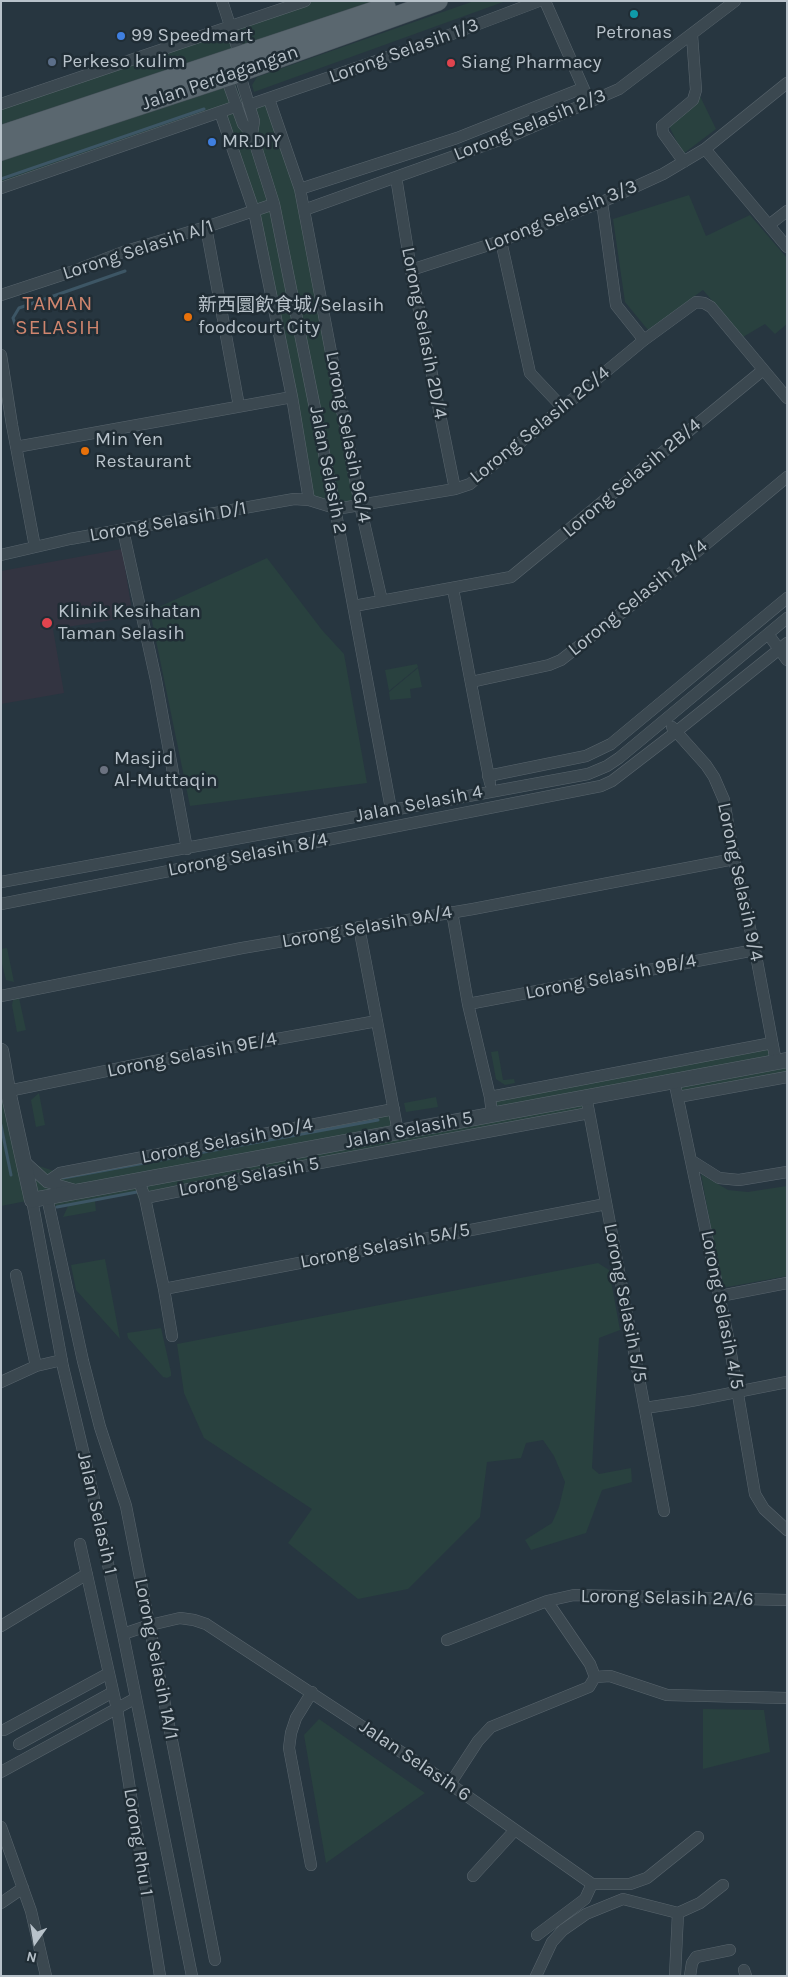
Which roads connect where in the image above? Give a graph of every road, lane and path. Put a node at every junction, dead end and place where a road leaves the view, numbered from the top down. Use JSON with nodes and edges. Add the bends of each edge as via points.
{"nodes":[{"id":1,"x":222,"y":1,"type":"edge"},
{"id":2,"x":305,"y":1,"type":"edge"},
{"id":3,"x":401,"y":1,"type":"edge"},
{"id":4,"x":438,"y":1,"type":"edge"},
{"id":5,"x":539,"y":1,"type":"edge"},
{"id":6,"x":545,"y":1,"type":"edge"},
{"id":7,"x":735,"y":1,"type":"edge"},
{"id":8,"x":230,"y":26,"type":"junction"},
{"id":9,"x":692,"y":35,"type":"junction"},
{"id":10,"x":235,"y":69,"type":"junction"},
{"id":11,"x":787,"y":82,"type":"edge"},
{"id":12,"x":583,"y":88,"type":"junction"},
{"id":13,"x":269,"y":99,"type":"junction"},
{"id":14,"x":592,"y":102,"type":"junction"},
{"id":15,"x":1,"y":104,"type":"edge"},
{"id":16,"x":249,"y":105,"type":"junction"},
{"id":17,"x":237,"y":106,"type":"junction"},
{"id":18,"x":220,"y":112,"type":"junction"},
{"id":19,"x":252,"y":134,"type":"junction"},
{"id":20,"x":1,"y":135,"type":"edge"},
{"id":21,"x":705,"y":149,"type":"junction"},
{"id":22,"x":1,"y":151,"type":"edge"},
{"id":23,"x":684,"y":162,"type":"junction"},
{"id":24,"x":396,"y":178,"type":"junction"},
{"id":25,"x":1,"y":188,"type":"edge"},
{"id":26,"x":300,"y":189,"type":"junction"},
{"id":27,"x":602,"y":202,"type":"junction"},
{"id":28,"x":274,"y":204,"type":"junction"},
{"id":29,"x":304,"y":210,"type":"junction"},
{"id":30,"x":254,"y":211,"type":"junction"},
{"id":31,"x":787,"y":211,"type":"edge"},
{"id":32,"x":769,"y":225,"type":"junction"},
{"id":33,"x":206,"y":227,"type":"junction"},
{"id":34,"x":501,"y":241,"type":"junction"},
{"id":35,"x":787,"y":247,"type":"edge"},
{"id":36,"x":411,"y":270,"type":"junction"},
{"id":37,"x":1,"y":295,"type":"edge"},
{"id":38,"x":644,"y":340,"type":"junction"},
{"id":39,"x":1,"y":355,"type":"edge"},
{"id":40,"x":763,"y":370,"type":"junction"},
{"id":41,"x":292,"y":397,"type":"junction"},
{"id":42,"x":787,"y":398,"type":"edge"},
{"id":43,"x":239,"y":406,"type":"junction"},
{"id":44,"x":562,"y":408,"type":"junction"},
{"id":45,"x":16,"y":447,"type":"junction"},
{"id":46,"x":787,"y":477,"type":"edge"},
{"id":47,"x":454,"y":489,"type":"junction"},
{"id":48,"x":309,"y":500,"type":"junction"},
{"id":49,"x":360,"y":505,"type":"junction"},
{"id":50,"x":336,"y":508,"type":"junction"},
{"id":51,"x":123,"y":530,"type":"junction"},
{"id":52,"x":36,"y":547,"type":"junction"},
{"id":53,"x":1,"y":555,"type":"edge"},
{"id":54,"x":453,"y":588,"type":"junction"},
{"id":55,"x":787,"y":598,"type":"edge"},
{"id":56,"x":382,"y":601,"type":"junction"},
{"id":57,"x":354,"y":606,"type":"junction"},
{"id":58,"x":787,"y":618,"type":"edge"},
{"id":59,"x":768,"y":634,"type":"junction"},
{"id":60,"x":783,"y":646,"type":"edge"},
{"id":61,"x":787,"y":660,"type":"edge"},
{"id":62,"x":471,"y":682,"type":"junction"},
{"id":63,"x":665,"y":720,"type":"junction"},
{"id":64,"x":677,"y":731,"type":"junction"},
{"id":65,"x":488,"y":776,"type":"junction"},
{"id":66,"x":491,"y":790,"type":"junction"},
{"id":67,"x":391,"y":809,"type":"junction"},
{"id":68,"x":301,"y":827,"type":"junction"},
{"id":69,"x":304,"y":844,"type":"junction"},
{"id":70,"x":187,"y":849,"type":"junction"},
{"id":71,"x":734,"y":859,"type":"junction"},
{"id":72,"x":1,"y":882,"type":"edge"},
{"id":73,"x":1,"y":904,"type":"edge"},
{"id":74,"x":452,"y":912,"type":"junction"},
{"id":75,"x":359,"y":927,"type":"junction"},
{"id":76,"x":755,"y":950,"type":"junction"},
{"id":77,"x":1,"y":996,"type":"edge"},
{"id":78,"x":468,"y":1004,"type":"junction"},
{"id":79,"x":377,"y":1021,"type":"junction"},
{"id":80,"x":772,"y":1043,"type":"junction"},
{"id":81,"x":1,"y":1051,"type":"edge"},
{"id":82,"x":781,"y":1061,"type":"edge"},
{"id":83,"x":787,"y":1077,"type":"edge"},
{"id":84,"x":674,"y":1080,"type":"junction"},
{"id":85,"x":8,"y":1091,"type":"junction"},
{"id":86,"x":586,"y":1096,"type":"junction"},
{"id":87,"x":490,"y":1097,"type":"junction"},
{"id":88,"x":678,"y":1097,"type":"junction"},
{"id":89,"x":394,"y":1109,"type":"junction"},
{"id":90,"x":589,"y":1113,"type":"junction"},
{"id":91,"x":492,"y":1114,"type":"junction"},
{"id":92,"x":398,"y":1132,"type":"junction"},
{"id":93,"x":24,"y":1161,"type":"junction"},
{"id":94,"x":692,"y":1161,"type":"junction"},
{"id":95,"x":787,"y":1172,"type":"edge"},
{"id":96,"x":139,"y":1181,"type":"junction"},
{"id":97,"x":47,"y":1190,"type":"junction"},
{"id":98,"x":145,"y":1198,"type":"junction"},
{"id":99,"x":32,"y":1200,"type":"junction"},
{"id":100,"x":606,"y":1204,"type":"junction"},
{"id":101,"x":16,"y":1275,"type":"dead end"},
{"id":102,"x":787,"y":1283,"type":"edge"},
{"id":103,"x":164,"y":1289,"type":"junction"},
{"id":104,"x":720,"y":1296,"type":"junction"},
{"id":105,"x":172,"y":1336,"type":"dead end"},
{"id":106,"x":83,"y":1361,"type":"junction"},
{"id":107,"x":62,"y":1364,"type":"junction"},
{"id":108,"x":36,"y":1366,"type":"junction"},
{"id":109,"x":1,"y":1382,"type":"edge"},
{"id":110,"x":787,"y":1382,"type":"edge"},
{"id":111,"x":738,"y":1391,"type":"junction"},
{"id":112,"x":645,"y":1408,"type":"junction"},
{"id":113,"x":664,"y":1510,"type":"dead end"},
{"id":114,"x":787,"y":1530,"type":"edge"},
{"id":115,"x":80,"y":1544,"type":"dead end"},
{"id":116,"x":86,"y":1574,"type":"junction"},
{"id":117,"x":787,"y":1600,"type":"edge"},
{"id":118,"x":547,"y":1601,"type":"junction"},
{"id":119,"x":150,"y":1625,"type":"junction"},
{"id":120,"x":1,"y":1626,"type":"edge"},
{"id":121,"x":123,"y":1634,"type":"junction"},
{"id":122,"x":447,"y":1640,"type":"dead end"},
{"id":123,"x":109,"y":1673,"type":"junction"},
{"id":124,"x":595,"y":1677,"type":"junction"},
{"id":125,"x":113,"y":1692,"type":"junction"},
{"id":126,"x":312,"y":1692,"type":"junction"},
{"id":127,"x":136,"y":1698,"type":"junction"},
{"id":128,"x":787,"y":1698,"type":"edge"},
{"id":129,"x":117,"y":1709,"type":"junction"},
{"id":130,"x":4,"y":1730,"type":"dead end"},
{"id":131,"x":19,"y":1744,"type":"dead end"},
{"id":132,"x":1,"y":1772,"type":"edge"},
{"id":133,"x":450,"y":1784,"type":"junction"},
{"id":134,"x":1,"y":1827,"type":"edge"},
{"id":135,"x":515,"y":1830,"type":"junction"},
{"id":136,"x":698,"y":1837,"type":"dead end"},
{"id":137,"x":311,"y":1865,"type":"dead end"},
{"id":138,"x":473,"y":1876,"type":"dead end"},
{"id":139,"x":592,"y":1884,"type":"junction"},
{"id":140,"x":617,"y":1885,"type":"junction"},
{"id":141,"x":723,"y":1886,"type":"dead end"},
{"id":142,"x":23,"y":1888,"type":"junction"},
{"id":143,"x":623,"y":1899,"type":"junction"},
{"id":144,"x":1,"y":1903,"type":"edge"},
{"id":145,"x":678,"y":1913,"type":"junction"},
{"id":146,"x":537,"y":1935,"type":"dead end"},
{"id":147,"x":730,"y":1950,"type":"dead end"},
{"id":148,"x":215,"y":1960,"type":"dead end"},
{"id":149,"x":46,"y":1976,"type":"edge"},
{"id":150,"x":160,"y":1976,"type":"edge"},
{"id":151,"x":192,"y":1976,"type":"edge"},
{"id":152,"x":536,"y":1976,"type":"edge"},
{"id":153,"x":675,"y":1976,"type":"edge"},
{"id":154,"x":690,"y":1976,"type":"edge"}],
"edges":[{"from":1,"to":8,"type":"street"},
{"from":2,"to":8,"type":"street"},
{"from":3,"to":10,"type":"main road","name":"Jalan Perdagangan"},
{"from":4,"to":10,"type":"main road","name":"Jalan Perdagangan"},
{"from":5,"to":13,"type":"street","name":"Lorong Selasih 1/3"},
{"from":6,"to":12,"type":"street"},
{"from":7,"to":9,"type":"street","name":"Lorong Selasih 2/3"},
{"from":8,"to":10,"type":"street"},
{"from":8,"to":15,"type":"street"},
{"from":9,"to":14,"type":"street","name":"Lorong Selasih 2/3","via":[[619,89]]},
{"from":9,"to":23,"type":"street","via":[[696,90],[693,100],[662,126],[663,133]]},
{"from":10,"to":16,"type":"street"},
{"from":10,"to":17,"type":"street"},
{"from":10,"to":20,"type":"main road","name":"Jalan Perdagangan"},
{"from":10,"to":22,"type":"main road","name":"Jalan Perdagangan"},
{"from":11,"to":21,"type":"street"},
{"from":12,"to":14,"type":"street"},
{"from":12,"to":26,"type":"street","via":[[457,138]]},
{"from":13,"to":16,"type":"street","name":"Lorong Selasih 1/3"},
{"from":13,"to":26,"type":"street","name":"Lorong Selasih 9G/4"},
{"from":14,"to":24,"type":"street","name":"Lorong Selasih 2/3"},
{"from":16,"to":19,"type":"street","via":[[254,121]]},
{"from":17,"to":18,"type":"street"},
{"from":17,"to":19,"type":"street","via":[[243,124]]},
{"from":18,"to":25,"type":"street"},
{"from":18,"to":30,"type":"street"},
{"from":19,"to":28,"type":"street","name":"Jalan Selasih 2"},
{"from":21,"to":23,"type":"street","name":"Lorong Selasih 3/3"},
{"from":21,"to":32,"type":"street"},
{"from":23,"to":27,"type":"street","name":"Lorong Selasih 3/3"},
{"from":24,"to":29,"type":"street","name":"Lorong Selasih 2/3"},
{"from":24,"to":36,"type":"street","name":"Lorong Selasih 2D/4"},
{"from":26,"to":29,"type":"street","name":"Lorong Selasih 9G/4"},
{"from":27,"to":34,"type":"street","name":"Lorong Selasih 3/3"},
{"from":27,"to":38,"type":"street","via":[[616,305]]},
{"from":28,"to":30,"type":"street","name":"Lorong Selasih A/1"},
{"from":28,"to":50,"type":"street","name":"Jalan Selasih 2"},
{"from":29,"to":49,"type":"street","name":"Lorong Selasih 9G/4"},
{"from":30,"to":33,"type":"street","name":"Lorong Selasih A/1"},
{"from":30,"to":41,"type":"street"},
{"from":31,"to":32,"type":"street"},
{"from":32,"to":35,"type":"street"},
{"from":33,"to":37,"type":"street","name":"Lorong Selasih A/1"},
{"from":33,"to":43,"type":"street"},
{"from":34,"to":36,"type":"street","name":"Lorong Selasih 3/3"},
{"from":34,"to":44,"type":"street","via":[[530,373]]},
{"from":36,"to":47,"type":"street","name":"Lorong Selasih 2D/4"},
{"from":38,"to":40,"type":"street","name":"Lorong Selasih 2C/4","via":[[696,302],[704,303],[711,307]]},
{"from":38,"to":44,"type":"street","name":"Lorong Selasih 2C/4"},
{"from":39,"to":45,"type":"street"},
{"from":40,"to":42,"type":"street"},
{"from":40,"to":54,"type":"street","name":"Lorong Selasih 2B/4","via":[[521,570],[497,581]]},
{"from":41,"to":43,"type":"street"},
{"from":41,"to":48,"type":"street"},
{"from":43,"to":45,"type":"street"},
{"from":44,"to":47,"type":"street","name":"Lorong Selasih 2C/4","via":[[483,475]]},
{"from":45,"to":52,"type":"street"},
{"from":46,"to":62,"type":"street","name":"Lorong Selasih 2A/4","via":[[561,660]]},
{"from":47,"to":49,"type":"street","name":"Lorong Selasih 2C/4"},
{"from":48,"to":50,"type":"street","name":"Lorong Selasih D/1"},
{"from":48,"to":51,"type":"street","name":"Lorong Selasih D/1","via":[[294,499]]},
{"from":49,"to":50,"type":"street","name":"Lorong Selasih 2C/4"},
{"from":49,"to":56,"type":"street","name":"Lorong Selasih 9G/4"},
{"from":50,"to":57,"type":"street","name":"Jalan Selasih 2"},
{"from":51,"to":52,"type":"street","name":"Lorong Selasih D/1"},
{"from":51,"to":70,"type":"street","via":[[156,680]]},
{"from":52,"to":53,"type":"street","name":"Lorong Selasih D/1"},
{"from":54,"to":56,"type":"street","name":"Lorong Selasih 2B/4"},
{"from":54,"to":62,"type":"street"},
{"from":55,"to":65,"type":"street","via":[[611,744],[586,756]]},
{"from":56,"to":57,"type":"street","name":"Lorong Selasih 2B/4"},
{"from":57,"to":67,"type":"street","name":"Jalan Selasih 2"},
{"from":58,"to":59,"type":"street","name":"Jalan Selasih 4"},
{"from":59,"to":60,"type":"street"},
{"from":59,"to":63,"type":"street","name":"Jalan Selasih 4"},
{"from":60,"to":61,"type":"street"},
{"from":60,"to":64,"type":"street"},
{"from":62,"to":65,"type":"street"},
{"from":63,"to":64,"type":"street","name":"Lorong Selasih 9/4"},
{"from":63,"to":66,"type":"street","name":"Jalan Selasih 4","via":[[607,766],[588,774]]},
{"from":64,"to":69,"type":"street","name":"Lorong Selasih 8/4","via":[[601,786]]},
{"from":64,"to":71,"type":"street","name":"Lorong Selasih 9/4","via":[[719,786]]},
{"from":65,"to":66,"type":"street"},
{"from":66,"to":67,"type":"street","name":"Jalan Selasih 4"},
{"from":67,"to":68,"type":"street","name":"Jalan Selasih 4"},
{"from":68,"to":69,"type":"street"},
{"from":68,"to":70,"type":"street","name":"Jalan Selasih 4"},
{"from":69,"to":73,"type":"street","name":"Lorong Selasih 8/4"},
{"from":70,"to":72,"type":"street","name":"Jalan Selasih 4"},
{"from":71,"to":74,"type":"street","name":"Lorong Selasih 9A/4"},
{"from":71,"to":76,"type":"street","name":"Lorong Selasih 9/4"},
{"from":74,"to":75,"type":"street","name":"Lorong Selasih 9A/4"},
{"from":74,"to":78,"type":"street"},
{"from":75,"to":77,"type":"street","name":"Lorong Selasih 9A/4"},
{"from":75,"to":79,"type":"street"},
{"from":76,"to":78,"type":"street","name":"Lorong Selasih 9B/4"},
{"from":76,"to":80,"type":"street","name":"Lorong Selasih 9/4"},
{"from":78,"to":87,"type":"street"},
{"from":79,"to":85,"type":"street","name":"Lorong Selasih 9E/4"},
{"from":79,"to":89,"type":"street"},
{"from":80,"to":82,"type":"street","name":"Lorong Selasih 9/4"},
{"from":80,"to":87,"type":"street"},
{"from":81,"to":85,"type":"street","name":"Jalan Selasih 1"},
{"from":82,"to":84,"type":"street","name":"Jalan Selasih 5"},
{"from":83,"to":88,"type":"street"},
{"from":84,"to":86,"type":"street","name":"Jalan Selasih 5"},
{"from":84,"to":88,"type":"street","name":"Lorong Selasih 4/5"},
{"from":85,"to":93,"type":"street","name":"Jalan Selasih 1"},
{"from":86,"to":90,"type":"street","name":"Lorong Selasih 5/5"},
{"from":86,"to":91,"type":"street","name":"Jalan Selasih 5"},
{"from":87,"to":91,"type":"street"},
{"from":88,"to":94,"type":"street","name":"Lorong Selasih 4/5"},
{"from":89,"to":92,"type":"street"},
{"from":89,"to":97,"type":"street","name":"Lorong Selasih 9D/4","via":[[60,1173]]},
{"from":90,"to":98,"type":"street","name":"Lorong Selasih 5"},
{"from":90,"to":100,"type":"street","name":"Lorong Selasih 5/5"},
{"from":91,"to":92,"type":"street","name":"Jalan Selasih 5"},
{"from":92,"to":96,"type":"street","name":"Jalan Selasih 5"},
{"from":93,"to":97,"type":"street"},
{"from":93,"to":99,"type":"street","name":"Jalan Selasih 1"},
{"from":94,"to":95,"type":"street","via":[[719,1178],[739,1180]]},
{"from":94,"to":104,"type":"street","name":"Lorong Selasih 4/5"},
{"from":96,"to":97,"type":"street","name":"Jalan Selasih 5","via":[[84,1191]]},
{"from":96,"to":98,"type":"street"},
{"from":97,"to":99,"type":"street","name":"Jalan Selasih 5"},
{"from":97,"to":106,"type":"street","name":"Lorong Selasih 1A/1"},
{"from":98,"to":103,"type":"street"},
{"from":99,"to":107,"type":"street","name":"Jalan Selasih 1"},
{"from":100,"to":103,"type":"street","name":"Lorong Selasih 5A/5"},
{"from":100,"to":112,"type":"street","name":"Lorong Selasih 5/5"},
{"from":101,"to":108,"type":"street"},
{"from":102,"to":104,"type":"street"},
{"from":103,"to":105,"type":"street"},
{"from":104,"to":111,"type":"street","name":"Lorong Selasih 4/5"},
{"from":106,"to":107,"type":"street"},
{"from":106,"to":119,"type":"street","name":"Lorong Selasih 1A/1","via":[[126,1506]]},
{"from":107,"to":108,"type":"street"},
{"from":107,"to":121,"type":"street","name":"Jalan Selasih 1"},
{"from":108,"to":109,"type":"street"},
{"from":110,"to":111,"type":"street"},
{"from":111,"to":112,"type":"street"},
{"from":111,"to":114,"type":"street","name":"Lorong Selasih 4/5","via":[[755,1494],[764,1509]]},
{"from":112,"to":113,"type":"street","name":"Lorong Selasih 5/5"},
{"from":115,"to":116,"type":"street","name":"Lorong Rhu 1"},
{"from":116,"to":120,"type":"street"},
{"from":116,"to":123,"type":"street","name":"Lorong Rhu 1"},
{"from":117,"to":118,"type":"street","name":"Lorong Selasih 2A/6","via":[[574,1595]]},
{"from":118,"to":122,"type":"street","name":"Lorong Selasih 2A/6"},
{"from":118,"to":124,"type":"street","via":[[590,1664]]},
{"from":119,"to":121,"type":"street","name":"Jalan Selasih 6"},
{"from":119,"to":126,"type":"street","name":"Jalan Selasih 6","via":[[180,1618],[206,1624]]},
{"from":119,"to":148,"type":"street","name":"Lorong Selasih 1A/1"},
{"from":121,"to":127,"type":"street","name":"Jalan Selasih 1"},
{"from":123,"to":125,"type":"street","name":"Lorong Rhu 1"},
{"from":123,"to":130,"type":"street"},
{"from":124,"to":128,"type":"street","via":[[610,1676],[668,1695]]},
{"from":124,"to":133,"type":"street","via":[[589,1687],[491,1727]]},
{"from":125,"to":129,"type":"street","name":"Lorong Rhu 1"},
{"from":125,"to":131,"type":"street"},
{"from":126,"to":133,"type":"street","name":"Jalan Selasih 6"},
{"from":126,"to":137,"type":"street","via":[[296,1718],[290,1748]]},
{"from":127,"to":129,"type":"street"},
{"from":127,"to":151,"type":"street","name":"Jalan Selasih 1"},
{"from":129,"to":132,"type":"street"},
{"from":129,"to":150,"type":"street","name":"Lorong Rhu 1"},
{"from":133,"to":135,"type":"street","name":"Jalan Selasih 6"},
{"from":134,"to":142,"type":"street"},
{"from":135,"to":138,"type":"street"},
{"from":135,"to":139,"type":"street","name":"Jalan Selasih 6"},
{"from":136,"to":140,"type":"street","via":[[647,1878]]},
{"from":139,"to":140,"type":"street"},
{"from":139,"to":146,"type":"street","via":[[585,1899]]},
{"from":140,"to":143,"type":"street"},
{"from":141,"to":145,"type":"street","via":[[700,1903]]},
{"from":142,"to":144,"type":"street"},
{"from":142,"to":149,"type":"street"},
{"from":143,"to":145,"type":"street"},
{"from":143,"to":152,"type":"street","via":[[586,1914],[563,1930],[552,1942]]},
{"from":145,"to":153,"type":"street"},
{"from":147,"to":154,"type":"street","via":[[696,1957]]}]}
